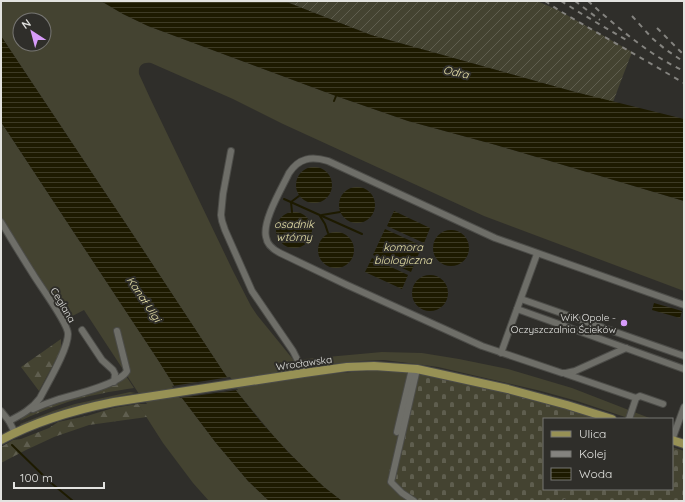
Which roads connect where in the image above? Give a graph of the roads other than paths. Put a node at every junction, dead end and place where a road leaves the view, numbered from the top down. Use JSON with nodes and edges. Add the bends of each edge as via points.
{"nodes":[{"id":1,"x":231,"y":151,"type":"dead end"},
{"id":2,"x":1,"y":222,"type":"edge"},
{"id":3,"x":537,"y":254,"type":"junction"},
{"id":4,"x":521,"y":299,"type":"junction"},
{"id":5,"x":684,"y":305,"type":"edge"},
{"id":6,"x":517,"y":308,"type":"junction"},
{"id":7,"x":82,"y":330,"type":"dead end"},
{"id":8,"x":117,"y":331,"type":"dead end"},
{"id":9,"x":626,"y":348,"type":"junction"},
{"id":10,"x":501,"y":353,"type":"junction"},
{"id":11,"x":684,"y":356,"type":"edge"},
{"id":12,"x":684,"y":368,"type":"edge"},
{"id":13,"x":415,"y":369,"type":"junction"},
{"id":14,"x":304,"y":373,"type":"junction"},
{"id":15,"x":562,"y":373,"type":"junction"},
{"id":16,"x":114,"y":382,"type":"junction"},
{"id":17,"x":636,"y":398,"type":"junction"},
{"id":18,"x":663,"y":404,"type":"dead end"},
{"id":19,"x":684,"y":407,"type":"edge"},
{"id":20,"x":1,"y":411,"type":"edge"},
{"id":21,"x":27,"y":411,"type":"junction"},
{"id":22,"x":609,"y":418,"type":"edge"},
{"id":23,"x":629,"y":418,"type":"edge"},
{"id":24,"x":9,"y":421,"type":"junction"},
{"id":25,"x":397,"y":432,"type":"dead end"},
{"id":26,"x":14,"y":433,"type":"junction"},
{"id":27,"x":673,"y":437,"type":"edge"},
{"id":28,"x":1,"y":440,"type":"edge"},
{"id":29,"x":673,"y":440,"type":"edge"},
{"id":30,"x":683,"y":442,"type":"edge"},
{"id":31,"x":414,"y":501,"type":"edge"}],
"edges":[{"from":1,"to":14,"type":"street","via":[[223,194],[222,221],[252,291],[293,351]]},
{"from":2,"to":21,"type":"street","name":"Ceglana","via":[[63,321],[68,334],[67,343],[40,398]]},
{"from":3,"to":4,"type":"street"},
{"from":3,"to":5,"type":"street"},
{"from":3,"to":10,"type":"street","via":[[495,238],[328,161],[315,158],[301,161],[293,168],[268,218],[265,237],[275,251]]},
{"from":4,"to":6,"type":"street"},
{"from":4,"to":11,"type":"street"},
{"from":6,"to":9,"type":"street"},
{"from":6,"to":10,"type":"street"},
{"from":7,"to":16,"type":"street","via":[[102,360],[113,370]]},
{"from":8,"to":16,"type":"street","via":[[127,371]]},
{"from":9,"to":12,"type":"street"},
{"from":9,"to":15,"type":"street","via":[[570,373]]},
{"from":10,"to":15,"type":"street"},
{"from":13,"to":14,"type":"main road","name":"Wrocławska","via":[[374,366]]},
{"from":13,"to":22,"type":"main road","name":"Wrocławska","via":[[537,396]]},
{"from":13,"to":25,"type":"street"},
{"from":13,"to":31,"type":"street","via":[[391,482]]},
{"from":14,"to":26,"type":"main road","name":"Wrocławska","via":[[114,402],[69,412]]},
{"from":15,"to":17,"type":"street"},
{"from":16,"to":21,"type":"street"},
{"from":17,"to":18,"type":"street","via":[[640,396]]},
{"from":17,"to":23,"type":"street"},
{"from":19,"to":27,"type":"street"},
{"from":20,"to":24,"type":"street"},
{"from":21,"to":24,"type":"street","name":"Ceglana"},
{"from":24,"to":26,"type":"street"},
{"from":26,"to":28,"type":"main road","name":"Wrocławska"},
{"from":29,"to":30,"type":"main road"}]}
